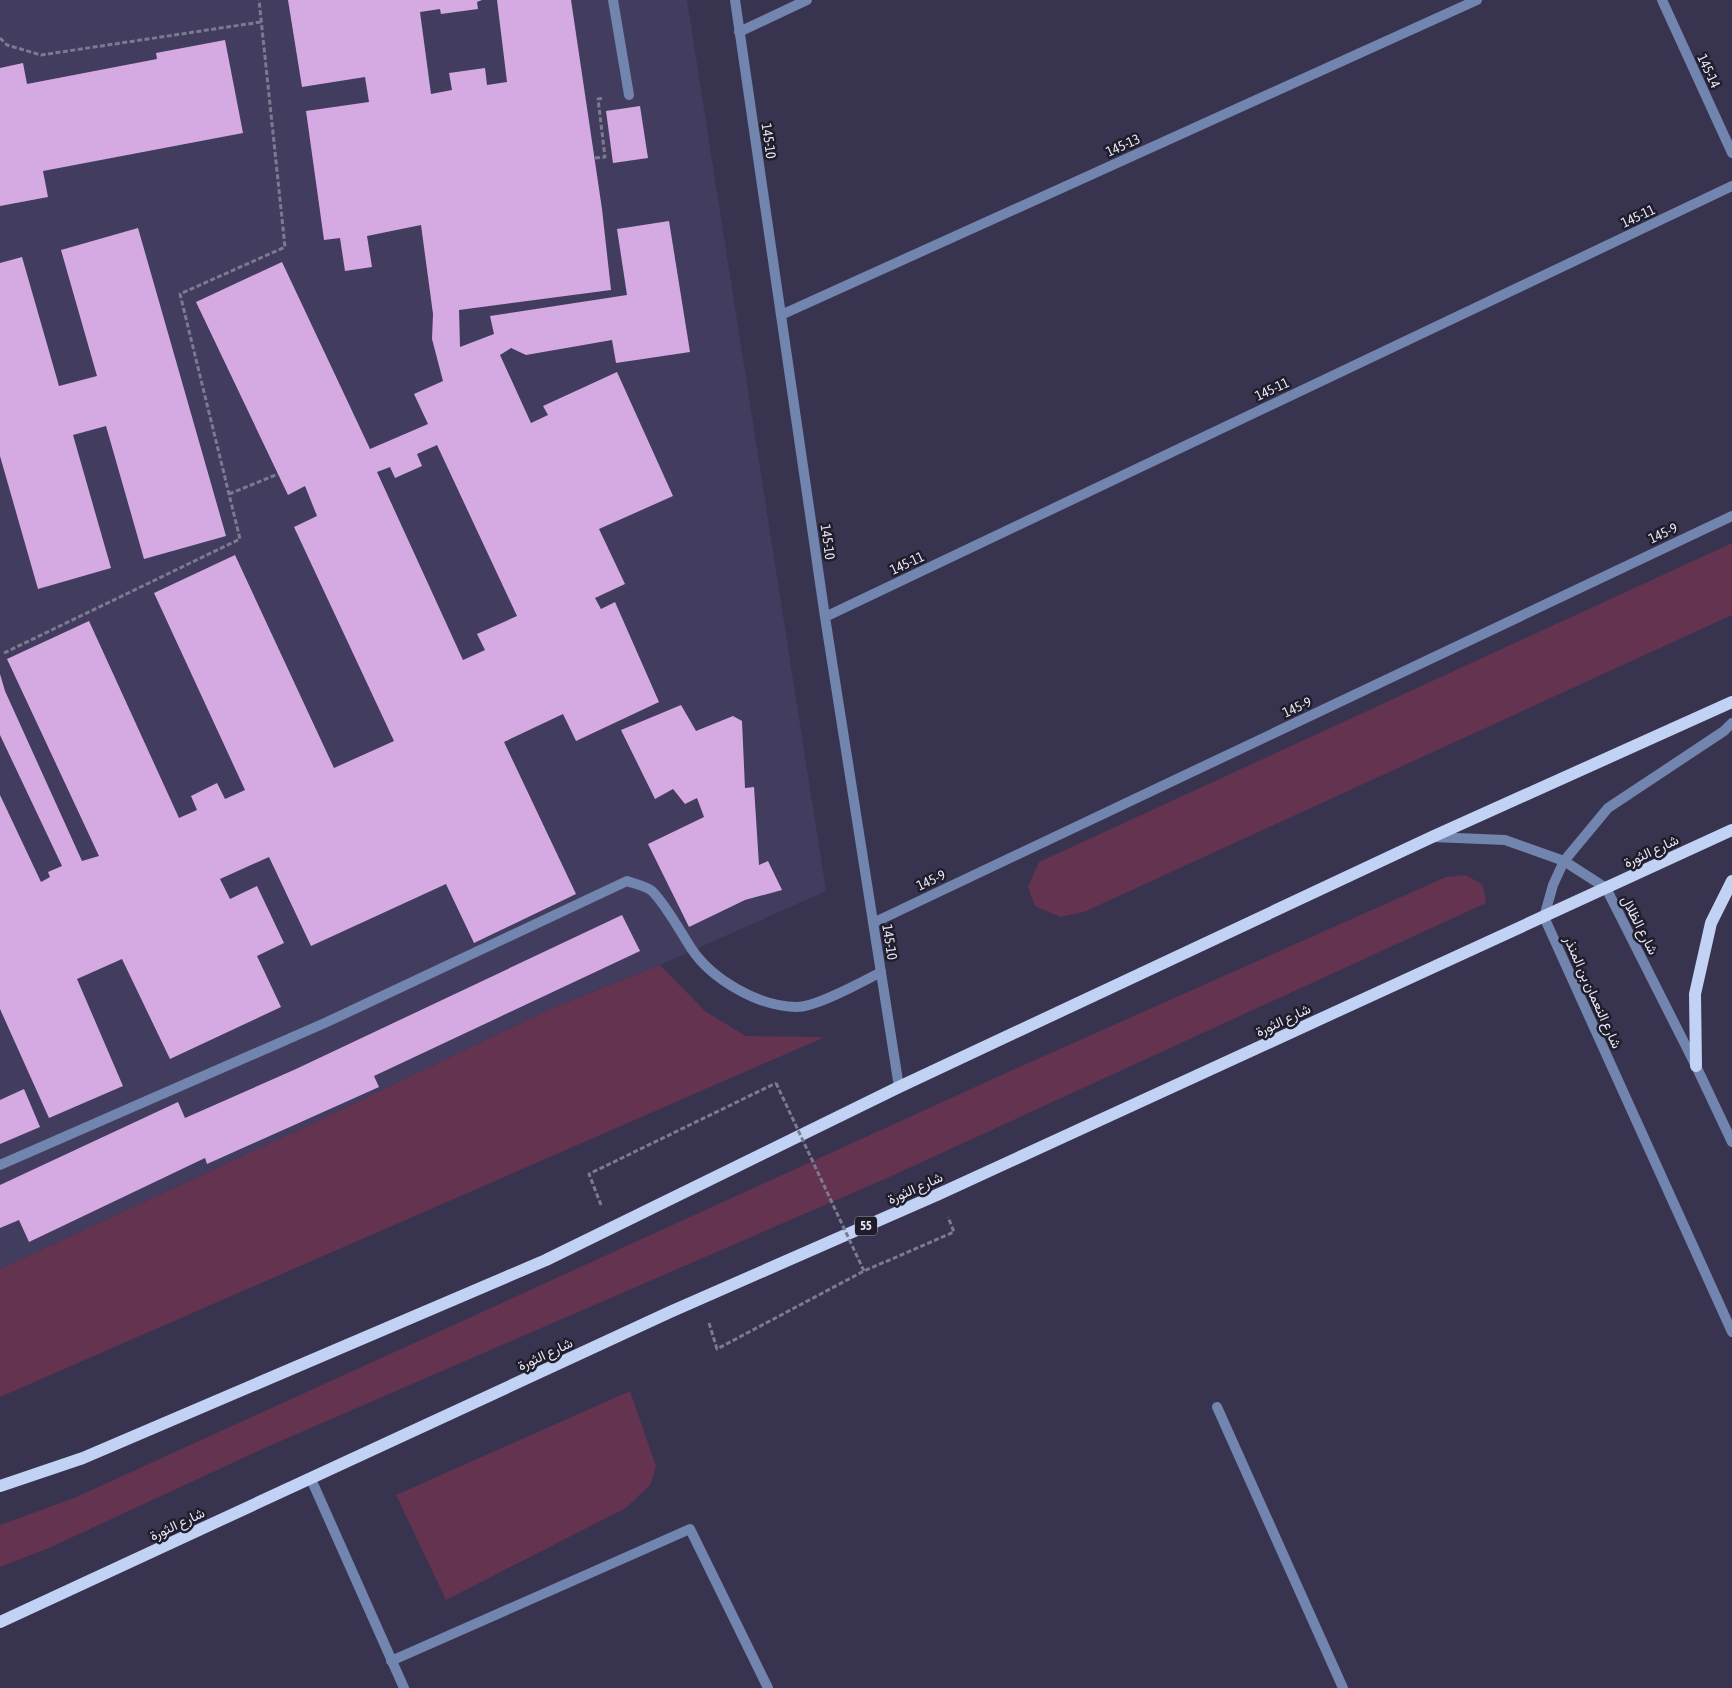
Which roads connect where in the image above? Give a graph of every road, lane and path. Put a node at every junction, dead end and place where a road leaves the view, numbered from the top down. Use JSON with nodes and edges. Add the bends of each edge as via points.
{"nodes":[{"id":1,"x":259,"y":0,"type":"edge"},
{"id":2,"x":613,"y":0,"type":"edge"},
{"id":3,"x":735,"y":0,"type":"edge"},
{"id":4,"x":807,"y":0,"type":"edge"},
{"id":5,"x":1477,"y":0,"type":"edge"},
{"id":6,"x":1662,"y":0,"type":"edge"},
{"id":7,"x":262,"y":22,"type":"junction"},
{"id":8,"x":739,"y":32,"type":"junction"},
{"id":9,"x":0,"y":38,"type":"edge"},
{"id":10,"x":629,"y":95,"type":"joint"},
{"id":11,"x":1732,"y":153,"type":"edge"},
{"id":12,"x":595,"y":158,"type":"dead end"},
{"id":13,"x":1732,"y":186,"type":"edge"},
{"id":14,"x":781,"y":315,"type":"junction"},
{"id":15,"x":278,"y":474,"type":"dead end"},
{"id":16,"x":228,"y":494,"type":"junction"},
{"id":17,"x":1732,"y":516,"type":"edge"},
{"id":18,"x":825,"y":617,"type":"junction"},
{"id":19,"x":4,"y":653,"type":"dead end"},
{"id":20,"x":1732,"y":702,"type":"edge"},
{"id":21,"x":1732,"y":723,"type":"edge"},
{"id":22,"x":1732,"y":830,"type":"edge"},
{"id":23,"x":1432,"y":837,"type":"junction"},
{"id":24,"x":1564,"y":861,"type":"junction"},
{"id":25,"x":1732,"y":881,"type":"edge"},
{"id":26,"x":1606,"y":888,"type":"junction"},
{"id":27,"x":1544,"y":917,"type":"junction"},
{"id":28,"x":873,"y":923,"type":"junction"},
{"id":29,"x":881,"y":972,"type":"junction"},
{"id":30,"x":1696,"y":1066,"type":"junction"},
{"id":31,"x":899,"y":1087,"type":"junction"},
{"id":32,"x":1732,"y":1142,"type":"edge"},
{"id":33,"x":0,"y":1165,"type":"edge"},
{"id":34,"x":609,"y":1229,"type":"junction"},
{"id":35,"x":954,"y":1232,"type":"dead end"},
{"id":36,"x":864,"y":1271,"type":"junction"},
{"id":37,"x":1732,"y":1332,"type":"edge"},
{"id":38,"x":717,"y":1349,"type":"dead end"},
{"id":39,"x":1217,"y":1407,"type":"dead end"},
{"id":40,"x":310,"y":1479,"type":"junction"},
{"id":41,"x":0,"y":1486,"type":"edge"},
{"id":42,"x":0,"y":1622,"type":"edge"},
{"id":43,"x":391,"y":1661,"type":"junction"},
{"id":44,"x":404,"y":1688,"type":"edge"},
{"id":45,"x":768,"y":1688,"type":"edge"},
{"id":46,"x":1343,"y":1688,"type":"edge"}],
"edges":[{"from":1,"to":7,"type":"path"},
{"from":2,"to":10,"type":"street"},
{"from":3,"to":8,"type":"street","name":"145-10"},
{"from":4,"to":8,"type":"street"},
{"from":5,"to":14,"type":"street","name":"145-13"},
{"from":6,"to":11,"type":"street","name":"145-14"},
{"from":7,"to":9,"type":"path","via":[[41,55],[7,45]]},
{"from":7,"to":16,"type":"path","via":[[285,247],[180,294]]},
{"from":8,"to":14,"type":"street","name":"145-10"},
{"from":10,"to":12,"type":"path","via":[[598,99],[605,157]]},
{"from":13,"to":18,"type":"street","name":"145-11"},
{"from":14,"to":18,"type":"street","name":"145-10"},
{"from":15,"to":16,"type":"path"},
{"from":16,"to":19,"type":"path","via":[[240,538]]},
{"from":17,"to":28,"type":"street","name":"145-9"},
{"from":18,"to":28,"type":"street","name":"145-10"},
{"from":20,"to":23,"type":"main road"},
{"from":21,"to":24,"type":"street","via":[[1608,808]]},
{"from":22,"to":26,"type":"main road","name":"شارع الثورة","number":"55"},
{"from":23,"to":24,"type":"street","name":"شارع الظلال","via":[[1505,840]]},
{"from":23,"to":31,"type":"main road"},
{"from":24,"to":26,"type":"street","name":"شارع الظلال"},
{"from":24,"to":27,"type":"street"},
{"from":25,"to":30,"type":"main road","via":[[1711,923],[1695,994]]},
{"from":26,"to":27,"type":"main road","name":"شارع الثورة","number":"55"},
{"from":26,"to":30,"type":"street","name":"شارع الظلال"},
{"from":27,"to":37,"type":"street","name":"شارع النعمان بن المنذر"},
{"from":27,"to":40,"type":"main road","name":"شارع الثورة","number":"55","via":[[939,1194],[670,1312]]},
{"from":28,"to":29,"type":"street","name":"145-10"},
{"from":29,"to":31,"type":"street","name":"145-10"},
{"from":29,"to":33,"type":"street","via":[[833,996],[798,1008],[767,1001],[736,989],[717,977],[696,956],[651,890],[627,881],[327,1022]]},
{"from":30,"to":32,"type":"street","name":"شارع الظلال"},
{"from":31,"to":34,"type":"main road"},
{"from":34,"to":36,"type":"path","bridge":true,"via":[[589,1174],[776,1083]]},
{"from":34,"to":41,"type":"main road","via":[[546,1260],[83,1458]]},
{"from":35,"to":36,"type":"path"},
{"from":36,"to":38,"type":"path"},
{"from":39,"to":46,"type":"street"},
{"from":40,"to":42,"type":"main road","name":"شارع الثورة","number":"55"},
{"from":40,"to":43,"type":"street"},
{"from":43,"to":44,"type":"street"},
{"from":43,"to":45,"type":"street","via":[[690,1529]]}]}
